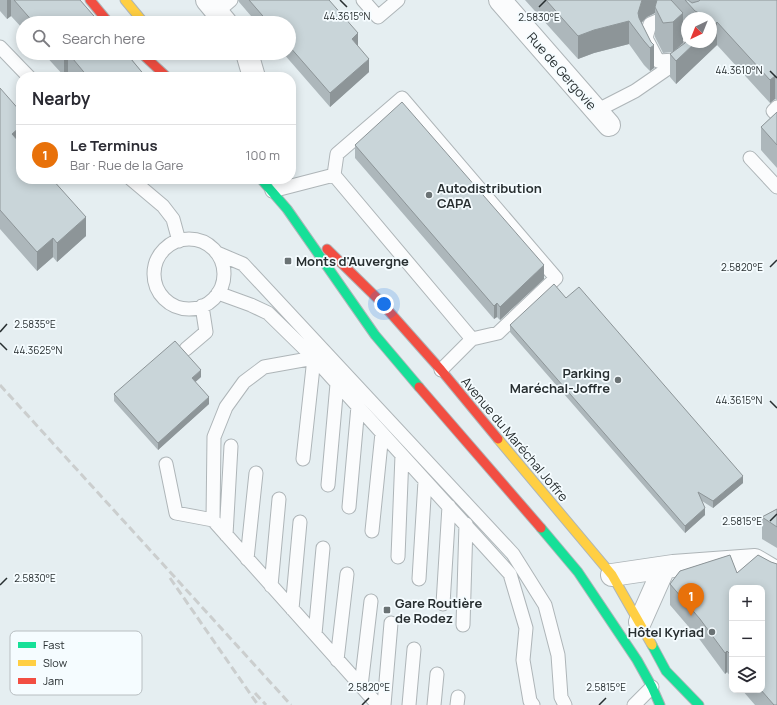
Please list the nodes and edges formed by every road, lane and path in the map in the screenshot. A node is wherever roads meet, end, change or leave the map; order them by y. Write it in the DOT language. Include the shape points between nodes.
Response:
graph roads {
  1 [pos="90,0"];
  2 [pos="125,0"];
  3 [pos="363,0"];
  4 [pos="398,0"];
  5 [pos="500,0"];
  6 [pos="103,16"];
  7 [pos="138,16"];
  8 [pos="681,29"];
  9 [pos="0,47"];
  10 [pos="687,48"];
  11 [pos="689,48"];
  12 [pos="149,60"];
  13 [pos="23,72"];
  14 [pos="162,72"];
  15 [pos="777,107"];
  16 [pos="777,115"];
  17 [pos="602,118"];
  18 [pos="750,158"];
  19 [pos="334,174"];
  20 [pos="137,184"];
  21 [pos="266,184"];
  22 [pos="777,187"];
  23 [pos="272,191"];
  24 [pos="287,209"];
  25 [pos="179,241"];
  26 [pos="217,253"];
  27 [pos="218,293"];
  28 [pos="202,306"];
  29 [pos="472,339"];
  30 [pos="186,349"];
  31 [pos="314,358"];
  32 [pos="441,370"];
  33 [pos="337,384"];
  34 [pos="358,406"];
  35 [pos="382,433"];
  36 [pos="231,446"];
  37 [pos="402,455"];
  38 [pos="303,460"];
  39 [pos="166,464"];
  40 [pos="256,473"];
  41 [pos="426,481"];
  42 [pos="328,486"];
  43 [pos="279,499"];
  44 [pos="449,506"];
  45 [pos="349,507"];
  46 [pos="213,520"];
  47 [pos="300,522"];
  48 [pos="466,524"];
  49 [pos="372,531"];
  50 [pos="226,535"];
  51 [pos="323,548"];
  52 [pos="398,557"];
  53 [pos="248,559"];
  54 [pos="664,568"];
  55 [pos="777,573"];
  56 [pos="346,574"];
  57 [pos="612,575"];
  58 [pos="419,579"];
  59 [pos="271,586"];
  60 [pos="370,601"];
  61 [pos="443,604"];
  62 [pos="292,609"];
  63 [pos="640,622"];
  64 [pos="391,623"];
  65 [pos="463,625"];
  66 [pos="315,634"];
  67 [pos="414,649"];
  68 [pos="337,660"];
  69 [pos="437,674"];
  70 [pos="361,686"];
  71 [pos="652,687"];
  72 [pos="378,705"];
  73 [pos="384,705"];
  74 [pos="409,705"];
  75 [pos="434,705"];
  76 [pos="533,705"];
  77 [pos="565,705"];
  78 [pos="634,705"];
  79 [pos="660,705"];
  80 [pos="699,705"];
  1 -- 6 [label="main road"];
  2 -- 7 [label="main road"];
  3 -- 4 [label="lane" via="378,17"];
  5 -- 17 [label="street, Rue de Gergovie"];
  8 -- 11 [label="lane" via="669,16 650,24 646,38 658,61 676,60"];
  9 -- 13 [label="lane"];
  10 -- 17 [label="lane" via="686,56 634,91"];
  12 -- 14 [label="main road"];
  15 -- 16 [label="lane" via="773,111"];
  18 -- 22 [label="lane"];
  19 -- 23 [label="lane"];
  19 -- 29 [label="lane"];
  19 -- 29 [label="lane" via="337,154 402,98 556,278 498,332"];
  20 -- 25 [label="lane" via="163,206 173,219"];
  21 -- 23 [label="main road, Avenue du Maréchal Joffre"];
  23 -- 24 [label="main road, Avenue du Maréchal Joffre"];
  24 -- 32 [label="main road, Avenue du Maréchal Joffre" via="378,299"];
  24 -- 71 [label="main road, Avenue du Maréchal Joffre" via="375,335 578,572"];
  25 -- 26 [label="lane" via="200,241"];
  25 -- 28 [label="lane" via="162,252 156,262 156,285 161,295 180,308"];
  26 -- 27 [label="lane" via="224,273 223,284"];
  26 -- 77 [label="lane" via="243,264 512,554 545,605 558,655 561,696"];
  27 -- 28 [label="lane"];
  27 -- 31 [label="lane" via="268,313"];
  28 -- 30 [label="lane" via="206,332"];
  29 -- 32 [label="lane"];
  31 -- 33 [label="lane"];
  31 -- 38 [label="lane"];
  31 -- 46 [label="lane" via="264,367 244,382 226,407 214,437"];
  32 -- 57 [label="main road, Avenue du Maréchal Joffre"];
  33 -- 34 [label="lane"];
  33 -- 42 [label="lane"];
  34 -- 35 [label="lane"];
  34 -- 45 [label="lane"];
  35 -- 37 [label="lane"];
  35 -- 49 [label="lane"];
  36 -- 50 [label="lane"];
  37 -- 41 [label="lane"];
  37 -- 52 [label="lane"];
  39 -- 46 [label="lane" via="176,513"];
  40 -- 53 [label="lane"];
  41 -- 44 [label="lane"];
  41 -- 58 [label="lane"];
  43 -- 59 [label="lane"];
  44 -- 48 [label="lane"];
  44 -- 61 [label="lane"];
  46 -- 50 [label="lane"];
  47 -- 62 [label="lane"];
  48 -- 65 [label="lane"];
  48 -- 76 [label="lane" via="510,574 526,628 523,660 530,701"];
  50 -- 53 [label="lane"];
  51 -- 66 [label="lane"];
  53 -- 59 [label="lane"];
  54 -- 55 [label="street" via="755,560"];
  54 -- 57 [label="street"];
  54 -- 63 [label="street"];
  56 -- 68 [label="lane"];
  57 -- 63 [label="main road, Avenue du Maréchal Joffre"];
  59 -- 62 [label="lane"];
  60 -- 70 [label="lane"];
  62 -- 66 [label="lane"];
  63 -- 80 [label="main road, Avenue du Maréchal Joffre" via="666,671"];
  64 -- 73 [label="lane"];
  66 -- 68 [label="lane"];
  67 -- 74 [label="lane"];
  68 -- 70 [label="lane"];
  69 -- 75 [label="lane"];
  70 -- 72 [label="lane"];
  71 -- 78 [label="lane"];
  71 -- 79 [label="main road, Avenue du Maréchal Joffre"];
}
